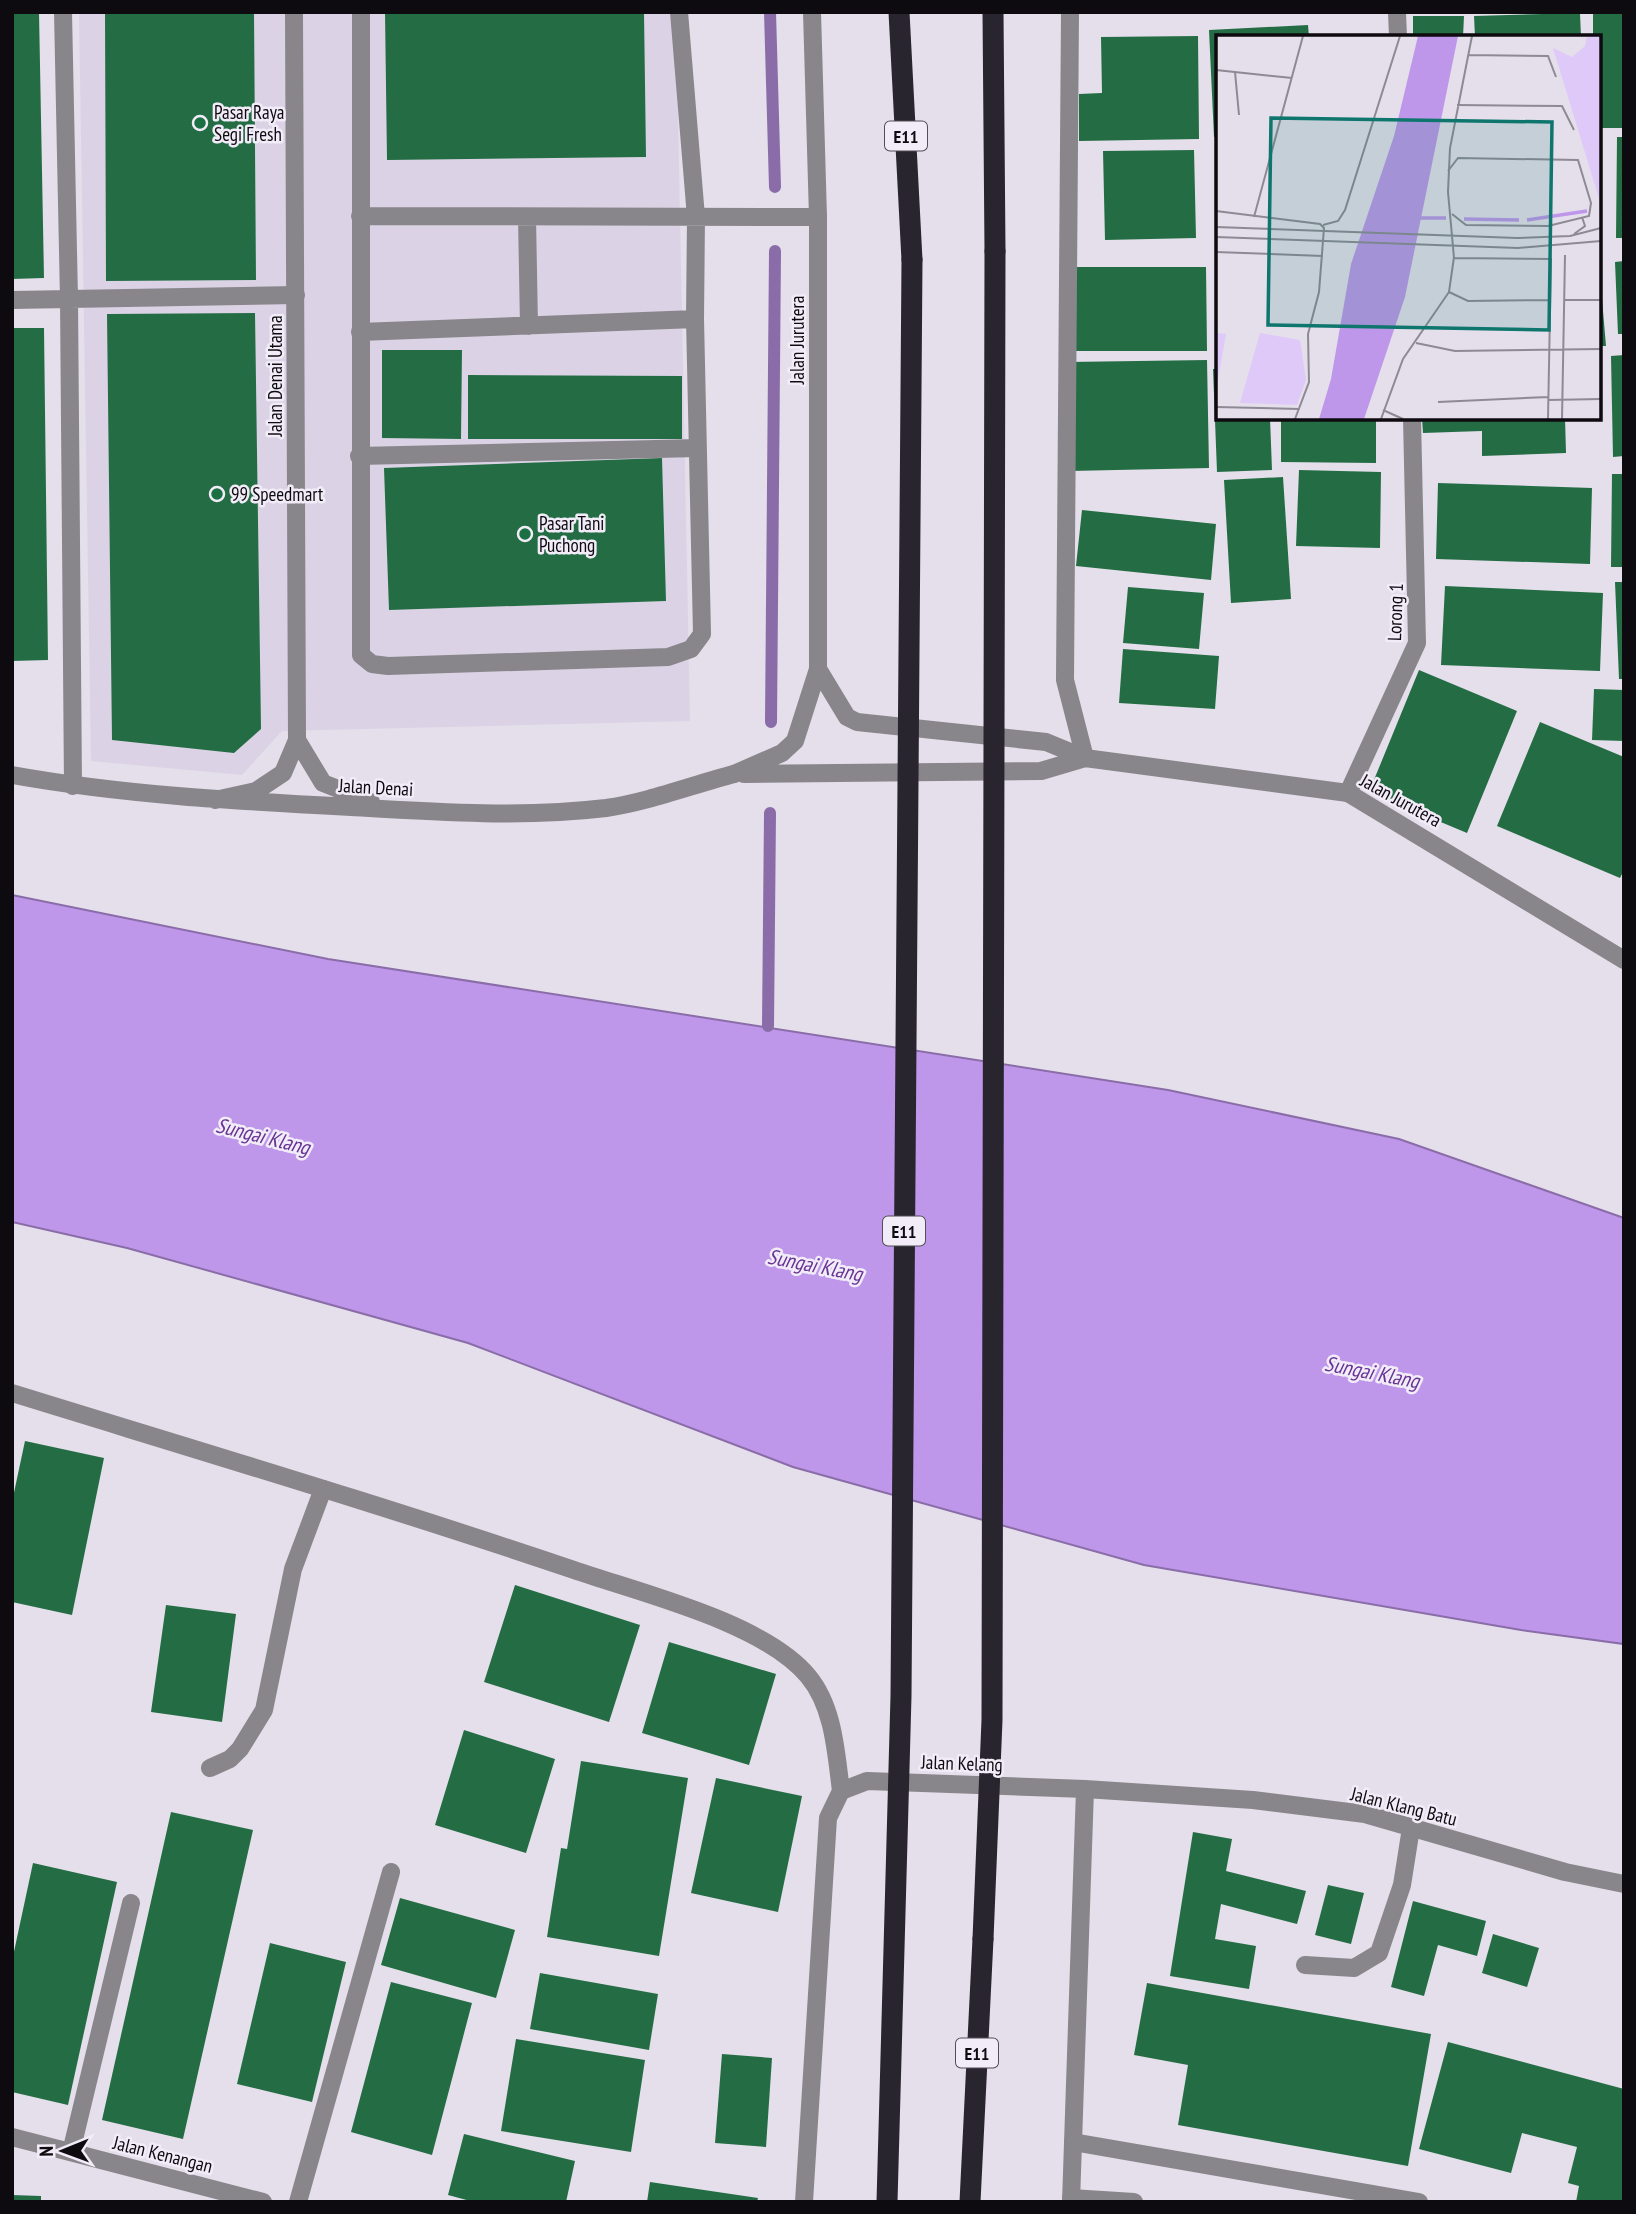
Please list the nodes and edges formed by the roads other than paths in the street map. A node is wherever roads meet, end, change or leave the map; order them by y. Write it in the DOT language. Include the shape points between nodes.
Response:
graph roads {
  1 [pos="63,12"];
  2 [pos="294,12"];
  3 [pos="361,12"];
  4 [pos="679,12"];
  5 [pos="812,12"];
  6 [pos="899,12"];
  7 [pos="993,12"];
  8 [pos="1070,12"];
  9 [pos="1397,12"];
  10 [pos="1398,35"];
  11 [pos="360,216"];
  12 [pos="527,217"];
  13 [pos="696,217"];
  14 [pos="818,217"];
  15 [pos="296,295"];
  16 [pos="69,299"];
  17 [pos="12,300"];
  18 [pos="695,319"];
  19 [pos="528,326"];
  20 [pos="360,332"];
  21 [pos="1412,420"];
  22 [pos="698,448"];
  23 [pos="359,456"];
  24 [pos="818,669"];
  25 [pos="297,740"];
  26 [pos="1085,758"];
  27 [pos="734,774"];
  28 [pos="12,775"];
  29 [pos="73,786"];
  30 [pos="1348,793"];
  31 [pos="215,800"];
  32 [pos="400,811"];
  33 [pos="1624,960"];
  34 [pos="12,1393"];
  35 [pos="323,1489"];
  36 [pos="210,1768"];
  37 [pos="1085,1789"];
  38 [pos="841,1791"];
  39 [pos="1411,1828"];
  40 [pos="391,1872"];
  41 [pos="1624,1884"];
  42 [pos="131,1903"];
  43 [pos="1305,1965"];
  44 [pos="12,2137"];
  45 [pos="1073,2142"];
  46 [pos="71,2152"];
  47 [pos="972,2167"];
  48 [pos="1071,2200"];
  49 [pos="263,2202"];
  50 [pos="298,2202"];
  51 [pos="804,2202"];
  52 [pos="887,2202"];
  53 [pos="970,2202"];
  54 [pos="985,2202"];
  55 [pos="1133,2202"];
  56 [pos="1419,2202"];
  1 -- 16 [label="street"];
  2 -- 15 [label="street, Jalan Denai Utama"];
  3 -- 11 [label="street"];
  4 -- 13 [label="street"];
  5 -- 14 [label="street, Jalan Jurutera"];
  6 -- 52 [label="highway, E11, bridge" via="912,260 901,1696"];
  7 -- 47 [label="highway, E11, bridge" via="992,1720"];
  8 -- 26 [label="street" via="1065,680"];
  9 -- 10 [label="street"];
  11 -- 12 [label="street"];
  11 -- 20 [label="street"];
  12 -- 13 [label="street"];
  12 -- 19 [label="street"];
  13 -- 14 [label="street"];
  13 -- 18 [label="street"];
  14 -- 24 [label="street, Jalan Jurutera"];
  15 -- 16 [label="street"];
  15 -- 25 [label="street, Jalan Denai Utama"];
  16 -- 17 [label="street"];
  16 -- 29 [label="street"];
  18 -- 19 [label="street"];
  18 -- 22 [label="street"];
  19 -- 20 [label="street"];
  20 -- 23 [label="street"];
  21 -- 30 [label="street, Lorong 1" via="1417,643"];
  22 -- 23 [label="street"];
  22 -- 23 [label="street" via="702,634 691,649 668,657 388,666 372,664 361,654"];
  24 -- 26 [label="street, Jalan Jurutera" via="847,717 857,722 1046,742"];
  24 -- 27 [label="street, Jalan Jurutera" via="795,741 782,753"];
  25 -- 31 [label="street, Jalan Denai Utama" via="283,773 256,791"];
  25 -- 32 [label="street" via="323,783"];
  26 -- 27 [label="street, Jalan Jurutera" via="1041,771"];
  26 -- 30 [label="street, Jalan Jurutera"];
  27 -- 32 [label="street, Jalan Denai" via="608,807"];
  28 -- 29 [label="street, Jalan Denai"];
  29 -- 31 [label="street, Jalan Denai"];
  30 -- 33 [label="street, Jalan Jurutera"];
  31 -- 32 [label="street, Jalan Denai"];
  34 -- 35 [label="street"];
  35 -- 36 [label="street" via="293,1569 264,1710 235,1754"];
  35 -- 38 [label="street" via="719,1619 782,1653 809,1676 831,1719"];
  37 -- 38 [label="street, Jalan Kelang" via="867,1781"];
  37 -- 39 [label="street, Jalan Klang Batu" via="1253,1800 1365,1814"];
  37 -- 45 [label="street"];
  38 -- 51 [label="street" via="828,1818"];
  39 -- 41 [label="street, Jalan Klang Batu"];
  39 -- 43 [label="street" via="1402,1885 1379,1953 1354,1968"];
  40 -- 50 [label="street"];
  42 -- 46 [label="street"];
  44 -- 46 [label="street, Jalan Kenangan"];
  45 -- 48 [label="street"];
  45 -- 56 [label="street"];
  46 -- 49 [label="street, Jalan Kenangan"];
  47 -- 53 [label="highway, E11"];
  47 -- 54 [label="highway"];
  48 -- 55 [label="street"];
}
